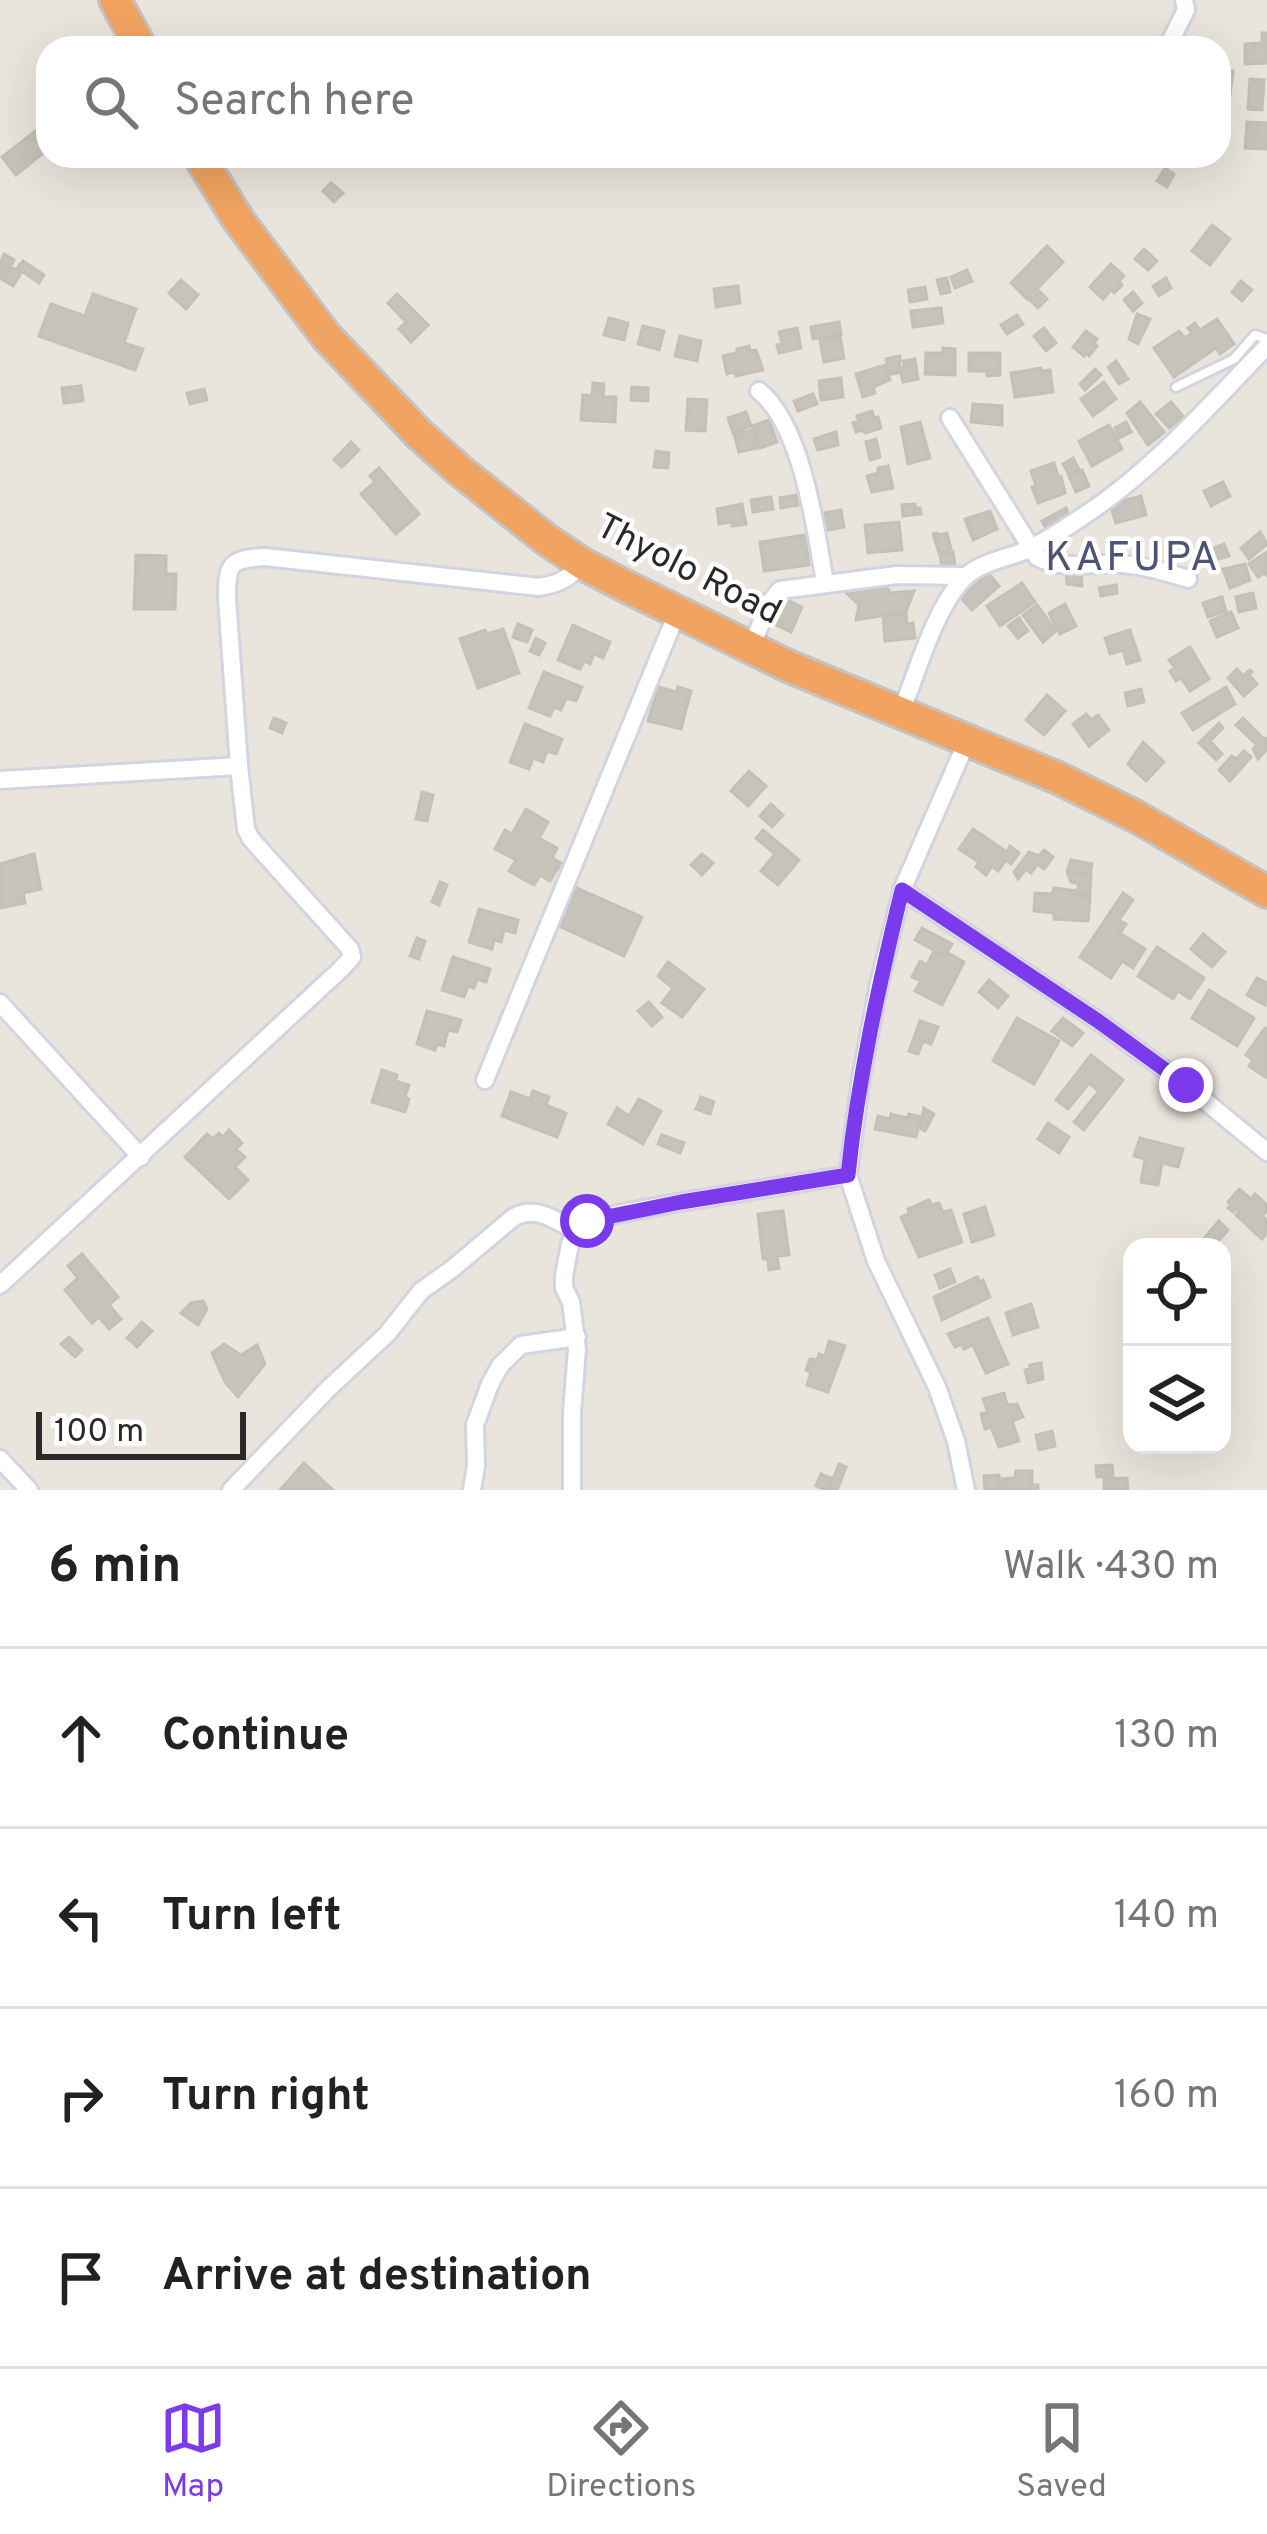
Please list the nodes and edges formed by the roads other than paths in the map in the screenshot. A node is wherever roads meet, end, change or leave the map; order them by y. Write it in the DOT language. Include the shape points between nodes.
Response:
graph roads {
  1 [pos="115,0"];
  2 [pos="1184,0"];
  3 [pos="134,36"];
  4 [pos="1173,36"];
  5 [pos="206,168"];
  6 [pos="1267,343"];
  7 [pos="1176,387"];
  8 [pos="760,391"];
  9 [pos="950,418"];
  10 [pos="1030,549"];
  11 [pos="583,564"];
  12 [pos="966,576"];
  13 [pos="1188,579"];
  14 [pos="825,583"];
  15 [pos="676,613"];
  16 [pos="751,648"];
  17 [pos="901,712"];
  18 [pos="968,741"];
  19 [pos="239,766"];
  20 [pos="0,780"];
  21 [pos="902,890"];
  22 [pos="1267,892"];
  23 [pos="0,1004"];
  24 [pos="484,1080"];
  25 [pos="1267,1153"];
  26 [pos="141,1157"];
  27 [pos="848,1175"];
  28 [pos="575,1232"];
  29 [pos="0,1286"];
  30 [pos="577,1337"];
  31 [pos="0,1459"];
  32 [pos="29,1490"];
  33 [pos="231,1490"];
  34 [pos="472,1490"];
  35 [pos="572,1490"];
  36 [pos="965,1490"];
  1 -- 3 [label="highway"];
  2 -- 4 [label="street"];
  5 -- 11 [label="highway, Thyolo Road" via="326,336 419,434"];
  6 -- 7 [label="lane" via="1255,335 1234,359"];
  6 -- 10 [label="street" via="1158,456"];
  8 -- 14 [label="street" via="779,412 805,482"];
  9 -- 10 [label="street"];
  10 -- 12 [label="street"];
  10 -- 13 [label="street" via="1051,563 1150,567"];
  11 -- 15 [label="highway, Thyolo Road"];
  11 -- 19 [label="street" via="539,587 265,557 232,563 227,598"];
  12 -- 14 [label="street"];
  12 -- 17 [label="street"];
  14 -- 16 [label="street" via="774,595"];
  15 -- 16 [label="highway, Thyolo Road"];
  15 -- 24 [label="street"];
  16 -- 17 [label="highway, Thyolo Road"];
  17 -- 18 [label="highway, Thyolo Road"];
  18 -- 21 [label="street"];
  18 -- 22 [label="highway, Thyolo Road" via="1135,816"];
  19 -- 20 [label="street"];
  19 -- 26 [label="street" via="251,839 352,957"];
  21 -- 25 [label="street" via="1098,1021"];
  21 -- 27 [label="street"];
  23 -- 26 [label="street"];
  26 -- 29 [label="street"];
  27 -- 28 [label="street" via="596,1218"];
  27 -- 36 [label="street" via="876,1262 937,1387"];
  28 -- 30 [label="street" via="564,1276"];
  28 -- 33 [label="street" via="546,1215 514,1216 421,1292"];
  30 -- 34 [label="street" via="521,1345 500,1366 475,1425"];
  30 -- 35 [label="street"];
  31 -- 32 [label="street"];
}
